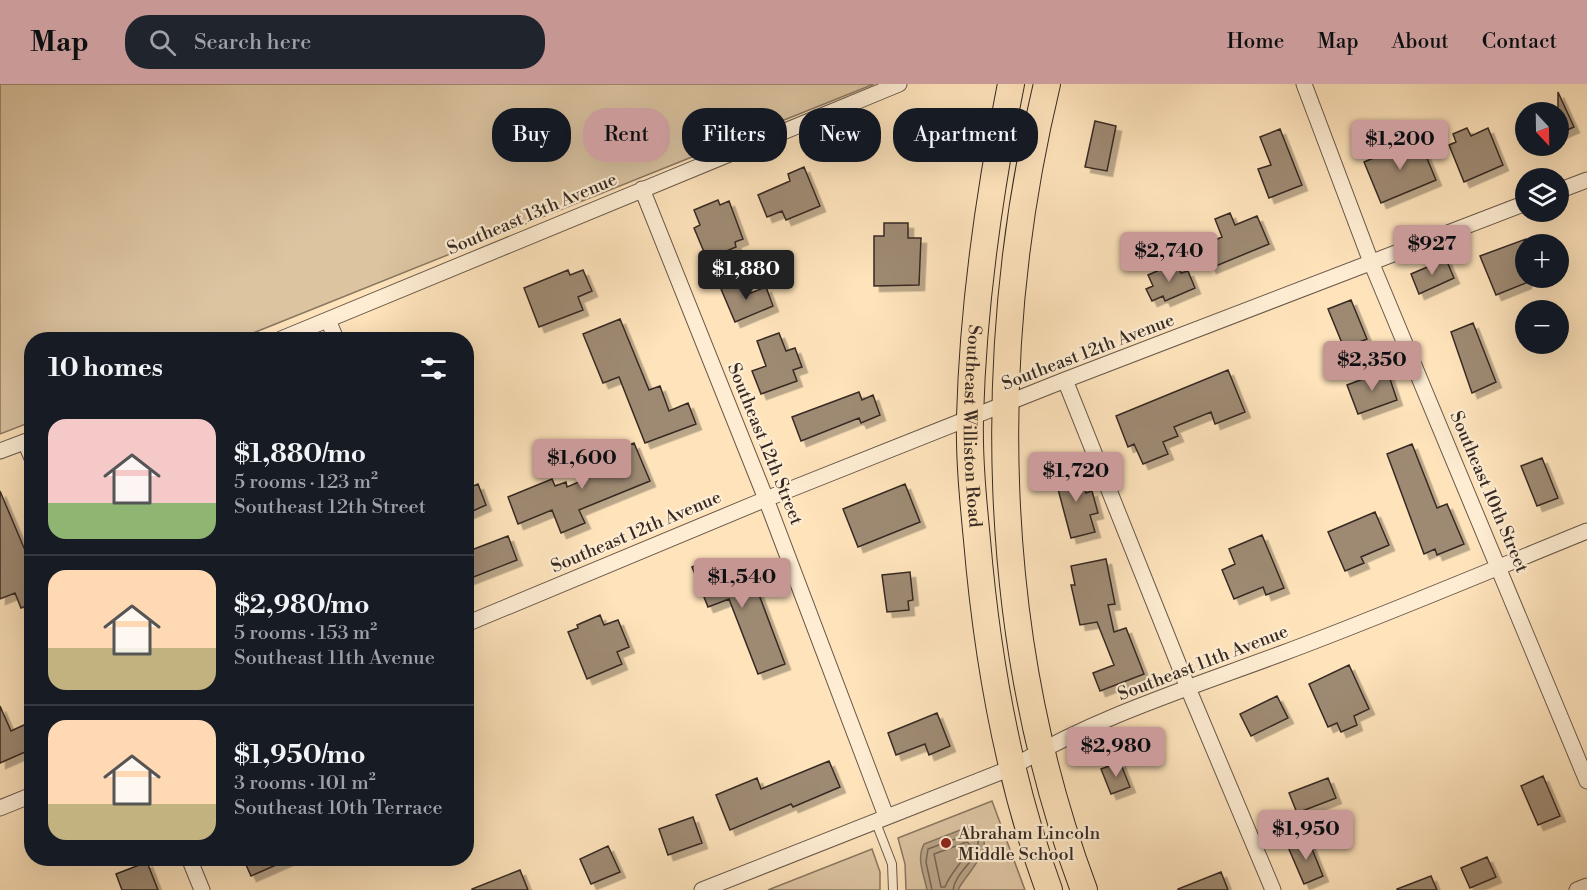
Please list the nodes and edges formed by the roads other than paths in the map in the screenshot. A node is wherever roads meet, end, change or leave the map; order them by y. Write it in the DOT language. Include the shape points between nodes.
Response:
graph roads {
  1 [pos="898,84"];
  2 [pos="1011,84"];
  3 [pos="1047,84"];
  4 [pos="1304,84"];
  5 [pos="1587,180"];
  6 [pos="1569,187"];
  7 [pos="642,189"];
  8 [pos="1515,207"];
  9 [pos="1371,262"];
  10 [pos="328,320"];
  11 [pos="298,332"];
  12 [pos="333,332"];
  13 [pos="1065,380"];
  14 [pos="1004,405"];
  15 [pos="970,419"];
  16 [pos="24,442"];
  17 [pos="0,451"];
  18 [pos="766,499"];
  19 [pos="1587,531"];
  20 [pos="1500,567"];
  21 [pos="474,621"];
  22 [pos="1188,688"];
  23 [pos="1043,749"];
  24 [pos="1011,768"];
  25 [pos="1587,781"];
  26 [pos="24,798"];
  27 [pos="0,808"];
  28 [pos="880,818"];
  29 [pos="192,866"];
  30 [pos="721,886"];
  31 [pos="1587,886"];
  32 [pos="202,890"];
  33 [pos="702,890"];
  34 [pos="894,890"];
  35 [pos="1049,890"];
  36 [pos="1084,890"];
  37 [pos="1273,890"];
  38 [pos="1577,890"];
  1 -- 7 [label="street, Southeast 13th Avenue"];
  2 -- 15 [label="highway, Southeast Williston Road" via="990,196 978,296"];
  3 -- 14 [label="highway, Southeast Williston Road" via="1017,249"];
  4 -- 9 [label="street, Southeast 10th Street"];
  5 -- 6 [label="street"];
  7 -- 10 [label="street, Southeast 13th Avenue"];
  7 -- 18 [label="street, Southeast 12th Street"];
  8 -- 9 [label="street, Southeast 12th Avenue"];
  9 -- 13 [label="street, Southeast 12th Avenue"];
  9 -- 20 [label="street, Southeast 10th Street"];
  10 -- 11 [label="street, Southeast 13th Avenue"];
  10 -- 12 [label="street"];
  13 -- 14 [label="street, Southeast 12th Avenue"];
  13 -- 22 [label="street"];
  14 -- 15 [label="street, Southeast 12th Avenue"];
  14 -- 23 [label="highway, Southeast Williston Road" via="1014,581 1025,664"];
  15 -- 18 [label="street, Southeast 12th Avenue"];
  15 -- 24 [label="highway, Southeast Williston Road" via="981,590"];
  16 -- 17 [label="street"];
  18 -- 21 [label="street, Southeast 12th Avenue"];
  18 -- 28 [label="street, Southeast 12th Street"];
  19 -- 20 [label="street, Southeast 11th Avenue"];
  20 -- 22 [label="street, Southeast 11th Avenue"];
  20 -- 25 [label="street, Southeast 10th Street"];
  22 -- 23 [label="street, Southeast 11th Avenue"];
  22 -- 37 [label="street"];
  23 -- 24 [label="street, Southeast 11th Avenue"];
  23 -- 36 [label="highway, Southeast Williston Road"];
  24 -- 28 [label="street, Southeast 11th Avenue"];
  24 -- 35 [label="highway, Southeast Williston Road"];
  26 -- 27 [label="street"];
  28 -- 30 [label="street, Southeast 11th Avenue"];
  28 -- 34 [label="lane"];
  29 -- 32 [label="street"];
  30 -- 33 [label="street, Southeast 11th Avenue"];
  31 -- 38 [label="street"];
}
